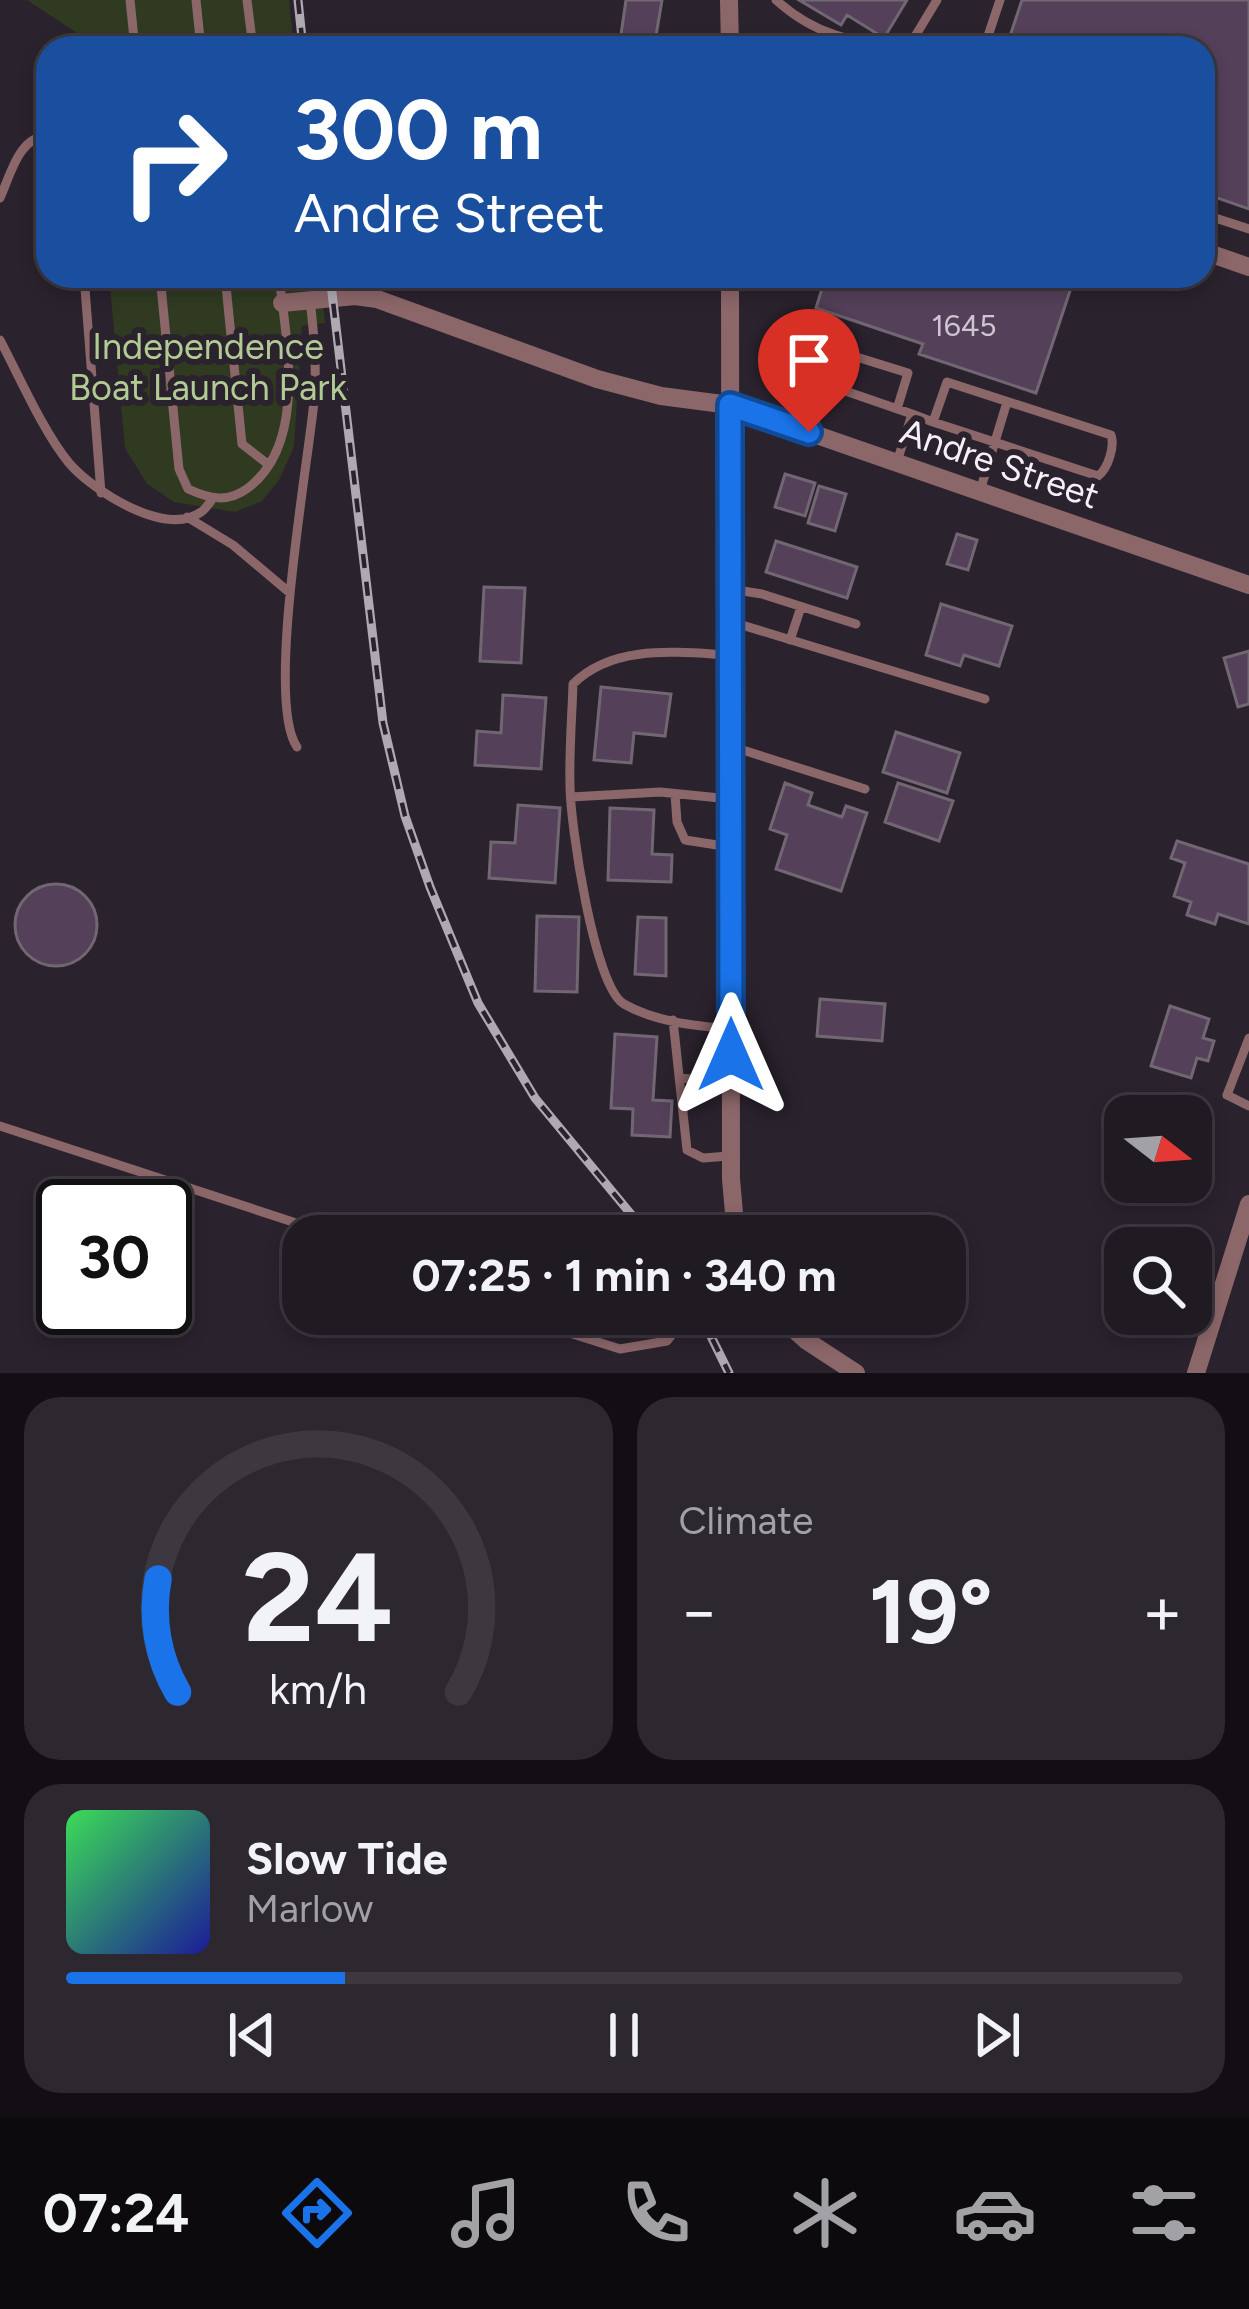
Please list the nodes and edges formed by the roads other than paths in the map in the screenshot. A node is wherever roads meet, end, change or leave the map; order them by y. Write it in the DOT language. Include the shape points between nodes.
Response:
graph roads {
  1 [pos="130,0"];
  2 [pos="196,0"];
  3 [pos="247,0"];
  4 [pos="729,0"];
  5 [pos="776,0"];
  6 [pos="937,0"];
  7 [pos="1000,0"];
  8 [pos="134,36"];
  9 [pos="200,36"];
  10 [pos="252,36"];
  11 [pos="730,36"];
  12 [pos="831,36"];
  13 [pos="914,36"];
  14 [pos="988,36"];
  15 [pos="36,137"];
  16 [pos="0,198"];
  17 [pos="1215,218"];
  18 [pos="1249,229"];
  19 [pos="1215,255"];
  20 [pos="1249,267"];
  21 [pos="85,288"];
  22 [pos="161,288"];
  23 [pos="226,288"];
  24 [pos="280,288"];
  25 [pos="730,288"];
  26 [pos="310,300"];
  27 [pos="282,303"];
  28 [pos="0,340"];
  29 [pos="825,385"];
  30 [pos="1007,402"];
  31 [pos="730,405"];
  32 [pos="897,409"];
  33 [pos="913,414"];
  34 [pos="933,422"];
  35 [pos="809,432"];
  36 [pos="995,442"];
  37 [pos="897,462"];
  38 [pos="269,465"];
  39 [pos="980,491"];
  40 [pos="101,493"];
  41 [pos="213,498"];
  42 [pos="187,517"];
  43 [pos="1249,585"];
  44 [pos="730,589"];
  45 [pos="290,592"];
  46 [pos="801,607"];
  47 [pos="730,622"];
  48 [pos="856,624"];
  49 [pos="790,640"];
  50 [pos="730,655"];
  51 [pos="985,699"];
  52 [pos="730,746"];
  53 [pos="297,747"];
  54 [pos="865,789"];
  55 [pos="675,794"];
  56 [pos="571,796"];
  57 [pos="730,800"];
  58 [pos="730,847"];
  59 [pos="673,1020"];
  60 [pos="731,1029"];
  61 [pos="1249,1038"];
  62 [pos="679,1078"];
  63 [pos="731,1082"];
  64 [pos="1249,1106"];
  65 [pos="0,1126"];
  66 [pos="731,1156"];
  67 [pos="1249,1204"];
  68 [pos="735,1215"];
  69 [pos="282,1218"];
  70 [pos="576,1335"];
  71 [pos="672,1335"];
  72 [pos="800,1335"];
  73 [pos="856,1373"];
  74 [pos="1196,1373"];
  1 -- 8 [label="lane"];
  2 -- 9 [label="lane"];
  3 -- 10 [label="lane"];
  4 -- 11 [label="street"];
  5 -- 12 [label="lane"];
  6 -- 13 [label="lane"];
  7 -- 14 [label="lane"];
  15 -- 16 [label="lane" via="23,146"];
  17 -- 18 [label="lane"];
  19 -- 20 [label="street"];
  21 -- 40 [label="lane"];
  22 -- 41 [label="lane" via="179,469 188,490"];
  23 -- 38 [label="lane" via="242,444"];
  24 -- 27 [label="lane"];
  25 -- 31 [label="street"];
  26 -- 27 [label="street, Andre Street"];
  26 -- 31 [label="street, Andre Street" via="377,299 616,385"];
  26 -- 45 [label="lane" via="314,400"];
  27 -- 38 [label="lane" via="287,395"];
  28 -- 40 [label="lane" via="68,461"];
  29 -- 32 [label="lane"];
  29 -- 32 [label="lane" via="796,374 805,341 908,373"];
  29 -- 35 [label="lane"];
  30 -- 34 [label="lane" via="947,382"];
  30 -- 36 [label="lane"];
  30 -- 36 [label="lane" via="1111,435 1113,443 1098,476"];
  31 -- 35 [label="street, Andre Street"];
  31 -- 44 [label="street"];
  32 -- 33 [label="lane"];
  33 -- 34 [label="lane"];
  33 -- 37 [label="lane"];
  34 -- 36 [label="lane"];
  35 -- 37 [label="street, Andre Street"];
  36 -- 39 [label="lane"];
  37 -- 39 [label="street, Andre Street"];
  38 -- 41 [label="lane" via="242,492"];
  39 -- 43 [label="street, Andre Street"];
  40 -- 42 [label="lane" via="149,515"];
  41 -- 42 [label="lane"];
  42 -- 45 [label="lane"];
  44 -- 46 [label="lane"];
  44 -- 47 [label="street"];
  45 -- 53 [label="lane" via="287,717"];
  46 -- 48 [label="lane"];
  46 -- 49 [label="lane"];
  47 -- 49 [label="lane"];
  47 -- 50 [label="street"];
  49 -- 51 [label="lane"];
  50 -- 52 [label="street"];
  50 -- 56 [label="lane" via="660,651 592,665 573,684"];
  52 -- 54 [label="lane"];
  52 -- 57 [label="street"];
  55 -- 56 [label="lane"];
  55 -- 57 [label="lane"];
  55 -- 58 [label="lane" via="685,840"];
  56 -- 59 [label="lane" via="587,913 608,987 622,1004"];
  57 -- 58 [label="street"];
  58 -- 60 [label="street"];
  59 -- 60 [label="lane"];
  59 -- 62 [label="lane"];
  60 -- 63 [label="street"];
  61 -- 64 [label="lane" via="1228,1095"];
  62 -- 63 [label="lane"];
  62 -- 66 [label="lane" via="687,1150"];
  63 -- 66 [label="street"];
  65 -- 69 [label="lane"];
  66 -- 68 [label="street"];
  67 -- 74 [label="street"];
  70 -- 71 [label="lane" via="620,1349"];
  72 -- 73 [label="street"];
}
